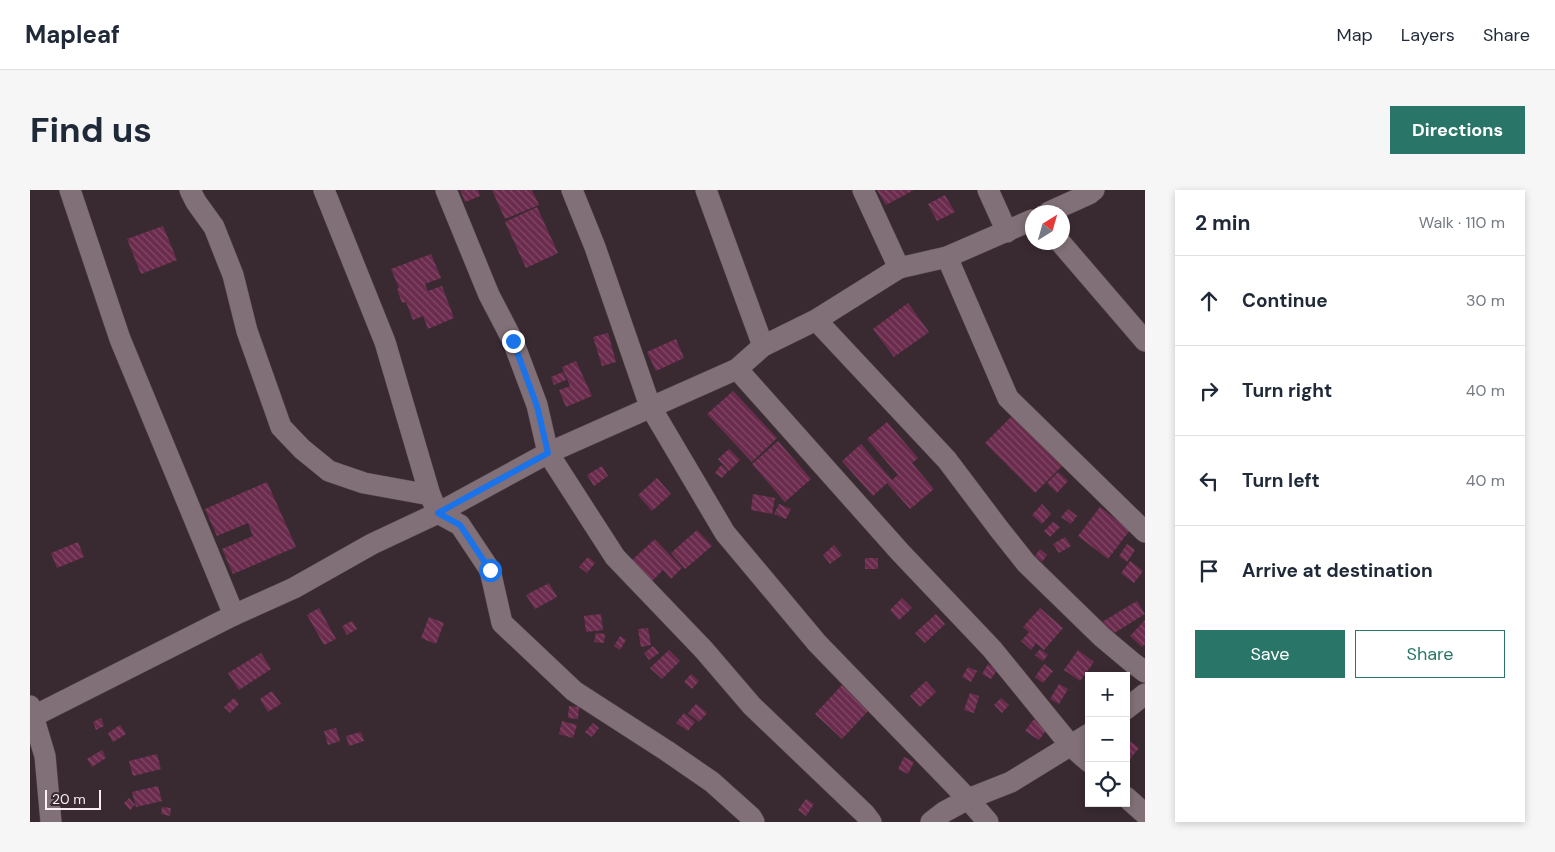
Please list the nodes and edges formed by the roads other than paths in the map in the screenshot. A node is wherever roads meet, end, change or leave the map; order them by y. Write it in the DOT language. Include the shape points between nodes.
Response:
graph roads {
  1 [pos="70,190"];
  2 [pos="190,190"];
  3 [pos="324,190"];
  4 [pos="446,190"];
  5 [pos="572,190"];
  6 [pos="706,190"];
  7 [pos="863,190"];
  8 [pos="988,190"];
  9 [pos="1094,190"];
  10 [pos="1065,205"];
  11 [pos="1025,223"];
  12 [pos="1007,232"];
  13 [pos="1067,250"];
  14 [pos="947,257"];
  15 [pos="899,268"];
  16 [pos="816,320"];
  17 [pos="1145,341"];
  18 [pos="763,346"];
  19 [pos="737,368"];
  20 [pos="650,406"];
  21 [pos="548,453"];
  22 [pos="434,504"];
  23 [pos="1145,532"];
  24 [pos="234,615"];
  25 [pos="1145,672"];
  26 [pos="1145,694"];
  27 [pos="1130,706"];
  28 [pos="31,713"];
  29 [pos="1080,740"];
  30 [pos="1085,752"];
  31 [pos="968,799"];
  32 [pos="1130,800"];
  33 [pos="1145,814"];
  34 [pos="51,822"];
  35 [pos="754,822"];
  36 [pos="871,822"];
  37 [pos="930,822"];
  38 [pos="988,822"];
  1 -- 24 [label="street" via="120,339"];
  2 -- 22 [label="street" via="218,235 281,427 329,471"];
  3 -- 22 [label="street" via="384,342"];
  4 -- 21 [label="street" via="489,295 513,341 537,406"];
  5 -- 20 [label="street" via="595,246"];
  6 -- 18 [label="street"];
  7 -- 15 [label="street"];
  8 -- 12 [label="street"];
  9 -- 10 [label="street"];
  11 -- 12 [label="street"];
  12 -- 14 [label="street"];
  13 -- 17 [label="street"];
  14 -- 15 [label="street"];
  14 -- 23 [label="street" via="1008,398"];
  15 -- 16 [label="street"];
  16 -- 18 [label="street"];
  16 -- 25 [label="street" via="947,460 1026,563 1102,637"];
  18 -- 19 [label="street"];
  19 -- 20 [label="street"];
  19 -- 29 [label="street" via="900,552"];
  20 -- 21 [label="street"];
  20 -- 31 [label="street" via="725,533 816,644"];
  21 -- 22 [label="street"];
  21 -- 36 [label="street" via="615,557 704,650 752,706"];
  22 -- 24 [label="street" via="294,588"];
  22 -- 35 [label="street" via="460,525 490,570 502,623 574,691 712,782"];
  24 -- 28 [label="street"];
  26 -- 27 [label="street"];
  28 -- 34 [label="street" via="45,756"];
  29 -- 30 [label="street"];
  29 -- 31 [label="street" via="1011,782"];
  31 -- 37 [label="street"];
  31 -- 38 [label="street"];
  32 -- 33 [label="street"];
}
